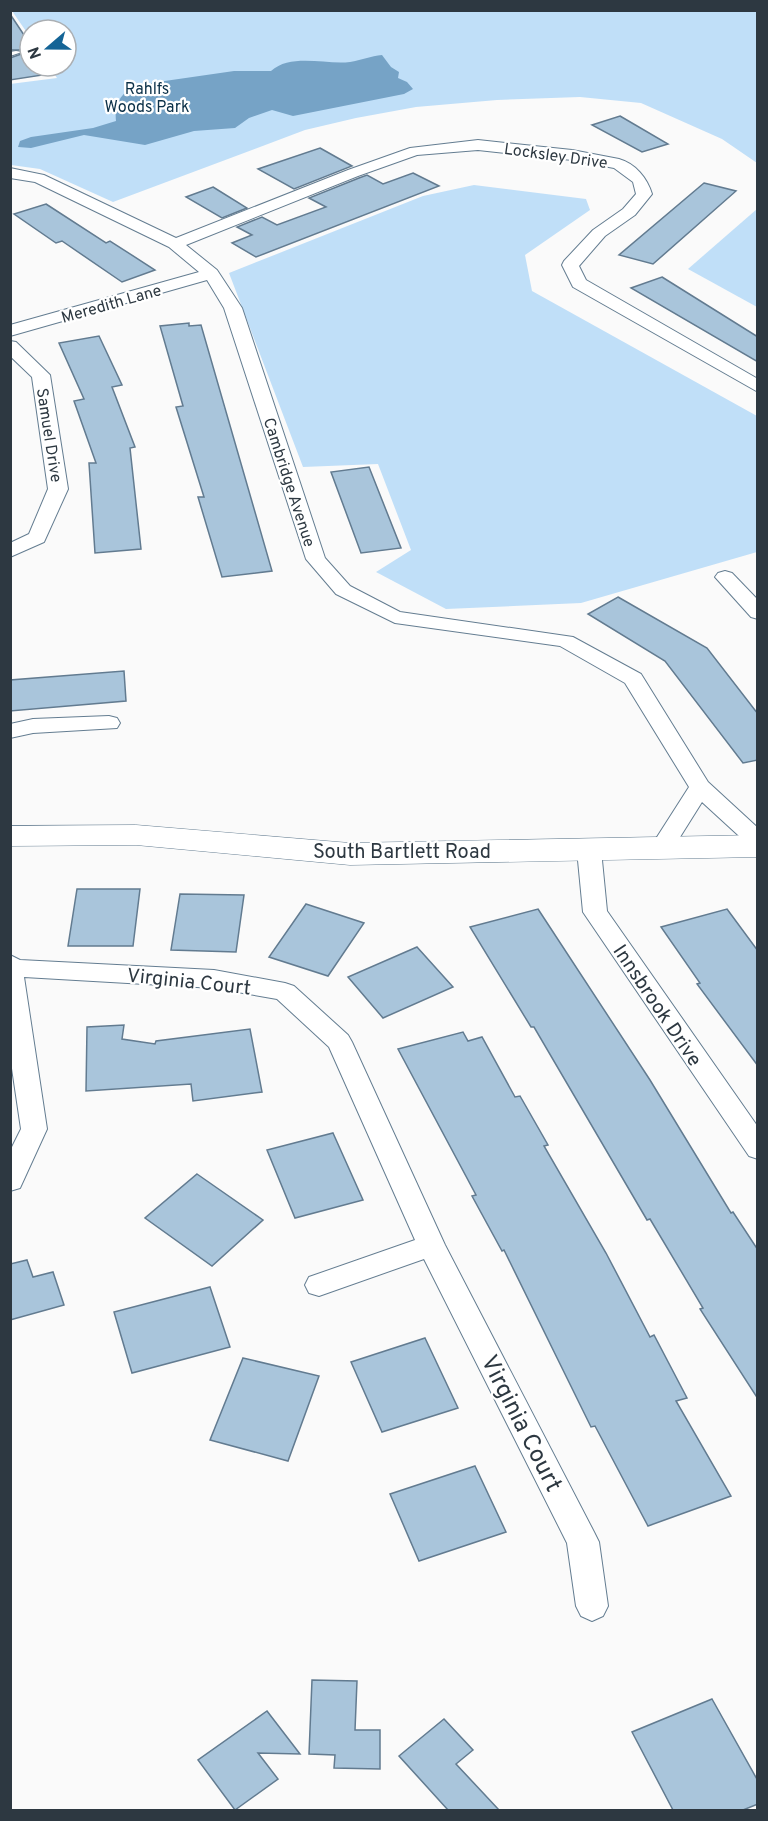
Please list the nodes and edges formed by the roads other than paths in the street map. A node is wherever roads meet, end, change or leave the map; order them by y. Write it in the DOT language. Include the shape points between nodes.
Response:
graph roads {
  1 [pos="10,172"];
  2 [pos="175,244"];
  3 [pos="211,274"];
  4 [pos="10,331"];
  5 [pos="10,346"];
  6 [pos="758,387"];
  7 [pos="10,551"];
  8 [pos="725,577"];
  9 [pos="758,613"];
  10 [pos="109,723"];
  11 [pos="17,724"];
  12 [pos="700,787"];
  13 [pos="10,836"];
  14 [pos="758,841"];
  15 [pos="758,846"];
  16 [pos="662,848"];
  17 [pos="589,850"];
  18 [pos="11,966"];
  19 [pos="758,1149"];
  20 [pos="10,1181"];
  21 [pos="431,1245"];
  22 [pos="319,1285"];
  23 [pos="592,1606"];
  1 -- 2 [label="street, Cambridge Avenue" via="39,178"];
  2 -- 3 [label="street, Cambridge Avenue"];
  2 -- 6 [label="street, Locksley Drive" via="415,151 478,145 619,164 640,180 644,194 629,212 599,233 570,265 579,284"];
  3 -- 4 [label="street, Meredith Lane"];
  3 -- 12 [label="street, Cambridge Avenue" via="232,308 316,560 343,590 395,617 566,641 633,679"];
  5 -- 7 [label="street, Samuel Drive" via="41,375 58,489 36,538"];
  8 -- 9 [label="street"];
  10 -- 11 [label="street" via="86,716 33,726"];
  12 -- 14 [label="street, Cambridge Avenue"];
  12 -- 16 [label="street"];
  13 -- 17 [label="main road, South Bartlett Road" via="136,835 350,855"];
  15 -- 16 [label="main road, South Bartlett Road"];
  16 -- 17 [label="main road, South Bartlett Road"];
  17 -- 19 [label="street, Innsbrook Drive" via="595,912"];
  18 -- 20 [label="street" via="34,1129"];
  18 -- 21 [label="street, Virginia Court" via="214,979 285,992 339,1042"];
  21 -- 22 [label="street"];
  21 -- 23 [label="street, Virginia Court" via="583,1542"];
}
